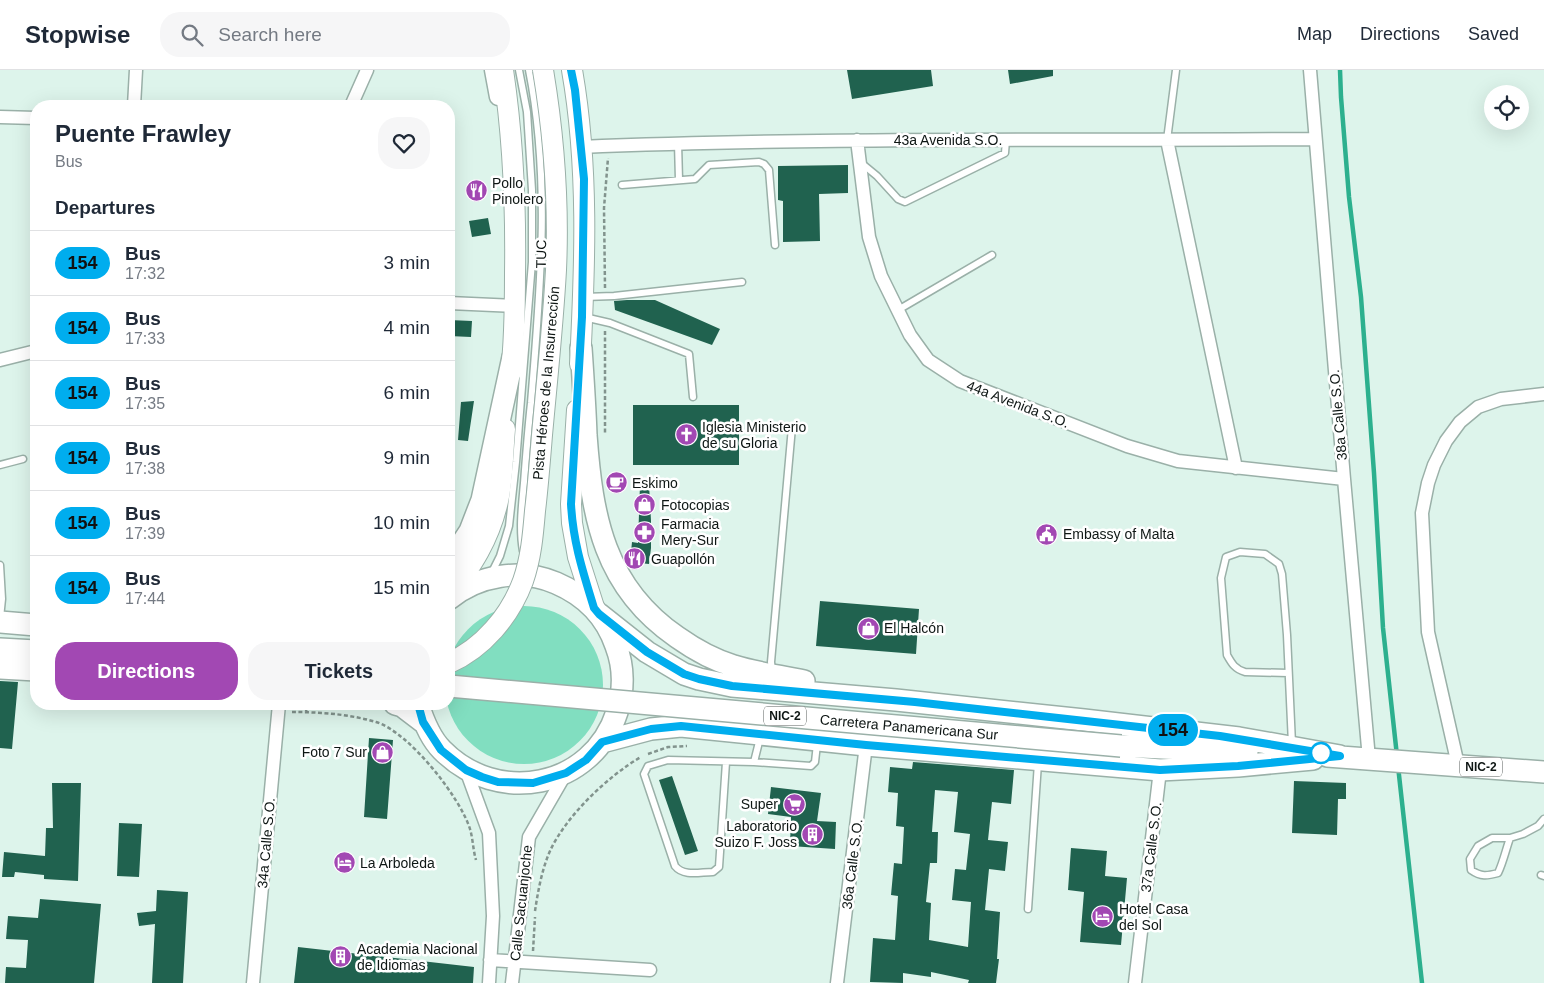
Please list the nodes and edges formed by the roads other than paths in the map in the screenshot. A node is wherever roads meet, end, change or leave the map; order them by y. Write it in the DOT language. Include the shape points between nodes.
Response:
graph roads {
  1 [pos="136,70"];
  2 [pos="367,70"];
  3 [pos="492,70"];
  4 [pos="503,70"];
  5 [pos="519,70"];
  6 [pos="529,70"];
  7 [pos="543,70"];
  8 [pos="572,70"];
  9 [pos="1176,70"];
  10 [pos="1310,70"];
  11 [pos="134,100"];
  12 [pos="354,100"];
  13 [pos="0,116"];
  14 [pos="30,118"];
  15 [pos="1315,139"];
  16 [pos="857,140"];
  17 [pos="1006,140"];
  18 [pos="1166,140"];
  19 [pos="678,142"];
  20 [pos="581,147"];
  21 [pos="859,161"];
  22 [pos="679,180"];
  23 [pos="514,185"];
  24 [pos="622,185"];
  25 [pos="775,245"];
  26 [pos="992,255"];
  27 [pos="742,282"];
  28 [pos="455,302"];
  29 [pos="515,306"];
  30 [pos="583,307"];
  31 [pos="898,310"];
  32 [pos="581,348"];
  33 [pos="30,352"];
  34 [pos="513,357"];
  35 [pos="0,360"];
  36 [pos="1544,394"];
  37 [pos="692,397"];
  38 [pos="792,427"];
  39 [pos="23,459"];
  40 [pos="0,465"];
  41 [pos="1236,468"];
  42 [pos="1344,480"];
  43 [pos="455,554"];
  44 [pos="0,565"];
  45 [pos="544,578"];
  46 [pos="485,580"];
  47 [pos="455,589"];
  48 [pos="455,594"];
  49 [pos="597,611"];
  50 [pos="0,621"];
  51 [pos="30,624"];
  52 [pos="0,649"];
  53 [pos="30,652"];
  54 [pos="455,659"];
  55 [pos="0,668"];
  56 [pos="30,670"];
  57 [pos="1288,673"];
  58 [pos="772,682"];
  59 [pos="455,687"];
  60 [pos="278,710"];
  61 [pos="421,713"];
  62 [pos="760,735"];
  63 [pos="818,741"];
  64 [pos="602,742"];
  65 [pos="866,745"];
  66 [pos="1292,748"];
  67 [pos="1340,756"];
  68 [pos="1038,759"];
  69 [pos="1375,759"];
  70 [pos="726,762"];
  71 [pos="754,762"];
  72 [pos="1458,765"];
  73 [pos="466,770"];
  74 [pos="1160,770"];
  75 [pos="1544,772"];
  76 [pos="566,773"];
  77 [pos="1544,819"];
  78 [pos="1510,838"];
  79 [pos="1028,909"];
  80 [pos="490,960"];
  81 [pos="515,962"];
  82 [pos="650,970"];
  83 [pos="253,983"];
  84 [pos="489,983"];
  85 [pos="512,983"];
  86 [pos="837,983"];
  87 [pos="1135,983"];
  1 -- 11 [label="street"];
  2 -- 12 [label="street"];
  3 -- 23 [label="street"];
  4 -- 23 [label="main road"];
  5 -- 46 [label="lane, TUC" via="527,112 532,180 532,262 509,526 500,556"];
  6 -- 45 [label="lane, TUC" via="540,158 541,247 521,541 524,559"];
  7 -- 54 [label="main road, Pista Héroes de la Insurrección, bridge" via="554,167 556,270 530,555 518,592 500,622 484,639"];
  8 -- 20 [label="main road, Pista Héroes de la Insurrección"];
  9 -- 18 [label="lane"];
  10 -- 15 [label="street, 38a Calle S.O."];
  13 -- 14 [label="street"];
  15 -- 18 [label="street, 43a Avenida S.O."];
  15 -- 42 [label="street, 38a Calle S.O."];
  16 -- 17 [label="street, 43a Avenida S.O."];
  16 -- 19 [label="street, 43a Avenida S.O."];
  16 -- 21 [label="street, 44a Avenida S.O."];
  17 -- 18 [label="street, 43a Avenida S.O."];
  17 -- 21 [label="lane" via="1005,153 905,202"];
  18 -- 41 [label="street"];
  19 -- 20 [label="street, 43a Avenida S.O."];
  19 -- 22 [label="lane"];
  20 -- 30 [label="main road, Pista Héroes de la Insurrección" via="584,179"];
  21 -- 31 [label="street, 44a Avenida S.O." via="869,237 881,276"];
  22 -- 24 [label="lane"];
  22 -- 25 [label="lane" via="696,179 709,165 764,164 769,170"];
  23 -- 29 [label="main road"];
  26 -- 31 [label="lane"];
  27 -- 30 [label="lane" via="605,296"];
  28 -- 29 [label="street"];
  29 -- 34 [label="main road"];
  30 -- 32 [label="main road, Pista Héroes de la Insurrección"];
  30 -- 37 [label="lane" via="605,322 689,354"];
  31 -- 41 [label="street, 44a Avenida S.O." via="928,360 960,382 1127,446 1178,461"];
  32 -- 49 [label="main road, Pista Héroes de la Insurrección" via="572,522 578,557"];
  32 -- 58 [label="highway" via="591,488 601,535 625,586 663,628 695,650"];
  33 -- 35 [label="street"];
  34 -- 43 [label="highway" via="482,500 470,531"];
  34 -- 47 [label="main road" via="498,500 476,558"];
  36 -- 72 [label="street" via="1501,399 1478,407 1460,422 1446,442 1428,483 1422,513 1428,632"];
  38 -- 58 [label="lane" via="771,662"];
  39 -- 40 [label="lane"];
  41 -- 42 [label="street, 44a Avenida S.O."];
  42 -- 69 [label="street, 38a Calle S.O."];
  44 -- 50 [label="lane"];
  45 -- 46 [label="highway, NIC-2" via="516,575"];
  45 -- 49 [label="highway, NIC-2" via="571,589"];
  46 -- 48 [label="highway, NIC-2"];
  49 -- 58 [label="highway, Carretera Panamericana Sur / NIC-2" via="647,652 684,674 732,686"];
  49 -- 64 [label="highway, NIC-2" via="612,633 620,655 622,678 620,701"];
  50 -- 51 [label="highway"];
  52 -- 53 [label="highway"];
  55 -- 56 [label="highway"];
  57 -- 57 [label="lane" via="1279,564 1265,554 1240,552 1226,557 1221,578 1227,655 1233,666 1245,672"];
  57 -- 66 [label="lane"];
  58 -- 66 [label="highway, Carretera Panamericana Sur / NIC-2" via="896,700 1239,738"];
  59 -- 67 [label="highway, Carretera Panamericana Sur / NIC-2, bridge" via="1121,746"];
  60 -- 83 [label="street, 34a Calle S.O."];
  61 -- 73 [label="highway, NIC-2" via="441,750"];
  62 -- 63 [label="highway, Carretera Panamericana Sur / NIC-2"];
  62 -- 64 [label="highway, Carretera Panamericana Sur / NIC-2" via="681,726 651,729"];
  62 -- 71 [label="lane"];
  63 -- 65 [label="highway, Carretera Panamericana Sur / NIC-2"];
  63 -- 71 [label="lane" via="815,762 811,766"];
  64 -- 76 [label="highway, NIC-2" via="586,760"];
  65 -- 68 [label="highway, Carretera Panamericana Sur / NIC-2"];
  65 -- 86 [label="street, 36a Calle S.O."];
  66 -- 67 [label="highway, Carretera Panamericana Sur / NIC-2"];
  67 -- 69 [label="highway, Carretera Panamericana Sur / NIC-2"];
  67 -- 74 [label="highway, Carretera Panamericana Sur / NIC-2"];
  68 -- 74 [label="highway, Carretera Panamericana Sur / NIC-2"];
  68 -- 79 [label="lane"];
  69 -- 72 [label="highway, Carretera Panamericana Sur / NIC-2"];
  70 -- 70 [label="lane" via="668,760 645,769 644,774 679,871 713,872 719,866"];
  70 -- 71 [label="lane"];
  72 -- 75 [label="highway, Carretera Panamericana Sur / NIC-2"];
  73 -- 76 [label="highway, NIC-2" via="498,782 533,783"];
  73 -- 80 [label="street, Calle Sacuanjoche" via="489,833 493,916"];
  74 -- 87 [label="street, 37a Calle S.O."];
  76 -- 81 [label="street, Calle Sacuanjoche" via="529,837"];
  77 -- 78 [label="lane" via="1538,826"];
  78 -- 78 [label="lane" via="1492,838 1478,846 1470,859 1472,870 1479,875 1498,873"];
  80 -- 81 [label="street"];
  80 -- 84 [label="street, Calle Sacuanjoche"];
  81 -- 82 [label="street"];
  81 -- 85 [label="street, Calle Sacuanjoche"];
}
